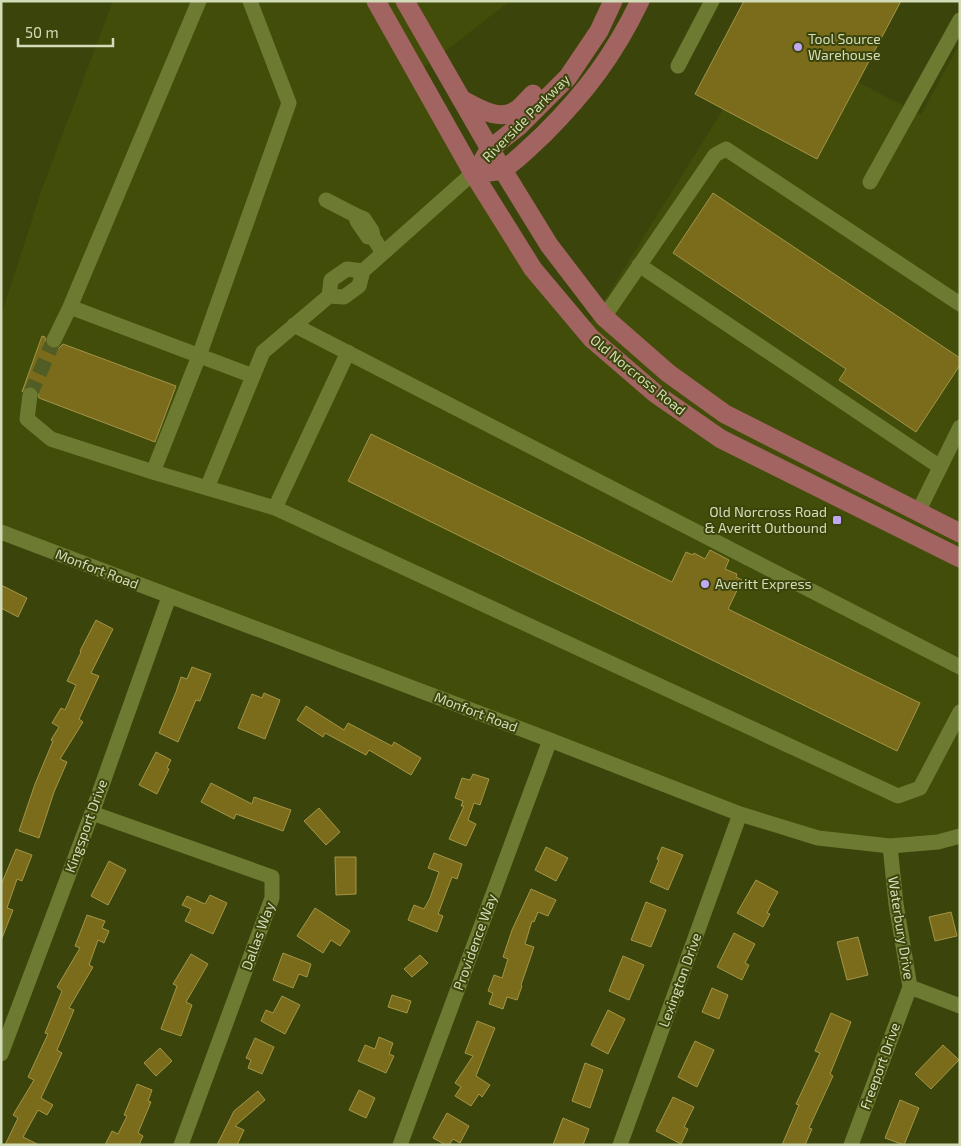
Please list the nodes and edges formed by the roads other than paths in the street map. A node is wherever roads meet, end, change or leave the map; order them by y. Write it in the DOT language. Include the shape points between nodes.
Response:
graph roads {
  1 [pos="199,1"];
  2 [pos="250,1"];
  3 [pos="376,1"];
  4 [pos="405,1"];
  5 [pos="612,1"];
  6 [pos="640,1"];
  7 [pos="712,1"];
  8 [pos="960,20"];
  9 [pos="599,31"];
  10 [pos="678,66"];
  11 [pos="461,98"];
  12 [pos="490,149"];
  13 [pos="502,170"];
  14 [pos="473,173"];
  15 [pos="870,182"];
  16 [pos="326,200"];
  17 [pos="383,253"];
  18 [pos="639,265"];
  19 [pos="363,270"];
  20 [pos="329,296"];
  21 [pos="960,304"];
  22 [pos="70,307"];
  23 [pos="604,317"];
  24 [pos="294,325"];
  25 [pos="54,340"];
  26 [pos="348,352"];
  27 [pos="199,356"];
  28 [pos="252,376"];
  29 [pos="30,395"];
  30 [pos="960,427"];
  31 [pos="940,467"];
  32 [pos="153,472"];
  33 [pos="207,488"];
  34 [pos="275,508"];
  35 [pos="918,512"];
  36 [pos="1,532"];
  37 [pos="960,533"];
  38 [pos="960,558"];
  39 [pos="169,597"];
  40 [pos="960,666"];
  41 [pos="960,712"];
  42 [pos="550,740"];
  43 [pos="92,813"];
  44 [pos="740,814"];
  45 [pos="960,836"];
  46 [pos="890,846"];
  47 [pos="910,988"];
  48 [pos="960,1006"];
  49 [pos="1,1054"];
  50 [pos="182,1145"];
  51 [pos="400,1145"];
  52 [pos="620,1145"];
  53 [pos="851,1145"];
  1 -- 22 [label="street"];
  2 -- 27 [label="street" via="289,103"];
  3 -- 14 [label="main road, Old Norcross Road"];
  4 -- 11 [label="main road, Old Norcross Road"];
  5 -- 9 [label="main road, Riverside Parkway"];
  6 -- 13 [label="main road, Riverside Parkway" via="625,32 586,89 532,146"];
  7 -- 10 [label="street"];
  8 -- 15 [label="street"];
  9 -- 11 [label="main road" via="517,110 497,115"];
  9 -- 12 [label="main road, Riverside Parkway" via="568,78 519,126"];
  11 -- 12 [label="main road, Old Norcross Road"];
  12 -- 13 [label="main road, Old Norcross Road"];
  12 -- 14 [label="main road, Riverside Parkway"];
  13 -- 14 [label="main road, Riverside Parkway"];
  13 -- 23 [label="main road, Old Norcross Road" via="549,244"];
  14 -- 17 [label="street"];
  14 -- 38 [label="main road, Old Norcross Road" via="533,269 590,338 656,394 721,439"];
  16 -- 17 [label="street" via="364,219"];
  17 -- 19 [label="street"];
  18 -- 21 [label="street" via="715,156 726,149"];
  18 -- 23 [label="street"];
  18 -- 31 [label="street"];
  19 -- 20 [label="street" via="358,286 344,297"];
  19 -- 20 [label="street" via="347,270 331,280"];
  20 -- 24 [label="street"];
  22 -- 25 [label="street"];
  22 -- 27 [label="street"];
  23 -- 35 [label="main road, Old Norcross Road" via="668,373 725,414"];
  24 -- 26 [label="street"];
  24 -- 28 [label="street" via="263,352"];
  26 -- 34 [label="street"];
  26 -- 40 [label="street"];
  27 -- 28 [label="street"];
  27 -- 32 [label="street"];
  28 -- 33 [label="street"];
  29 -- 32 [label="street" via="27,419 51,439"];
  30 -- 31 [label="street"];
  31 -- 35 [label="street"];
  32 -- 33 [label="street"];
  33 -- 34 [label="street"];
  34 -- 41 [label="street" via="898,796 920,788"];
  35 -- 37 [label="main road, Old Norcross Road"];
  36 -- 39 [label="street, Monfort Road"];
  39 -- 42 [label="street, Monfort Road"];
  39 -- 43 [label="street, Kingsport Drive"];
  42 -- 44 [label="street, Monfort Road"];
  42 -- 51 [label="street, Providence Way"];
  43 -- 49 [label="street, Kingsport Drive"];
  43 -- 50 [label="street, Dallas Way" via="272,877 272,898"];
  44 -- 46 [label="street, Monfort Road" via="818,838"];
  44 -- 52 [label="street, Lexington Drive"];
  45 -- 46 [label="street, Monfort Road" via="938,842"];
  46 -- 47 [label="street, Waterbury Drive"];
  47 -- 48 [label="street, Waterbury Drive"];
  47 -- 53 [label="street, Freeport Drive"];
}
